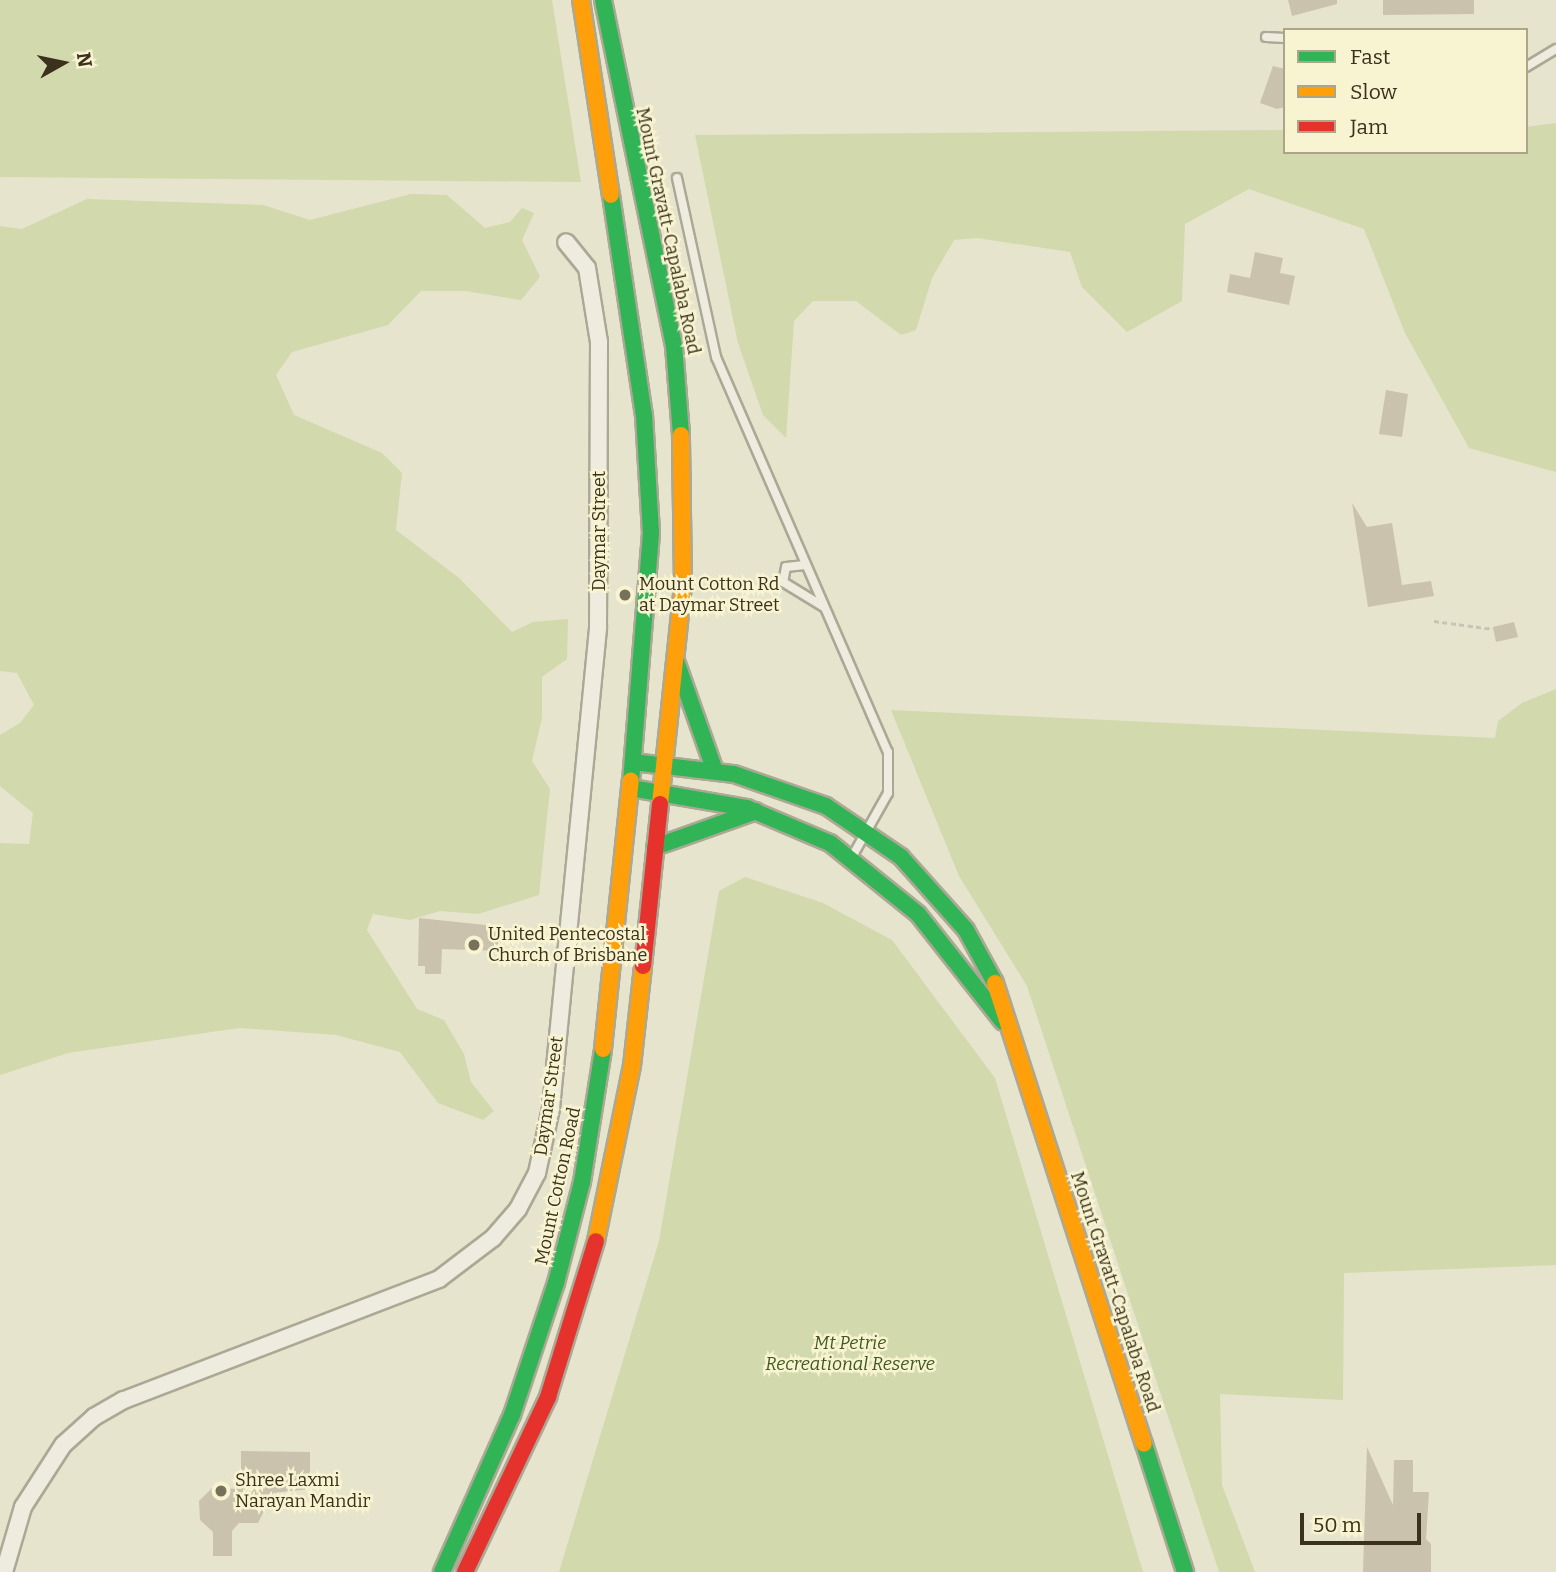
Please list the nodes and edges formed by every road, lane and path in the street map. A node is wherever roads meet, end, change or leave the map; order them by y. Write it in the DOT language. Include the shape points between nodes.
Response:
graph roads {
  1 [pos="581,0"];
  2 [pos="603,0"];
  3 [pos="1266,37"];
  4 [pos="1283,38"];
  5 [pos="1556,49"];
  6 [pos="1528,67"];
  7 [pos="677,178"];
  8 [pos="566,242"];
  9 [pos="805,565"];
  10 [pos="824,607"];
  11 [pos="1434,621"];
  12 [pos="1493,629"];
  13 [pos="676,661"];
  14 [pos="634,762"];
  15 [pos="665,765"];
  16 [pos="715,771"];
  17 [pos="631,788"];
  18 [pos="662,792"];
  19 [pos="756,810"];
  20 [pos="868,831"];
  21 [pos="655,847"];
  22 [pos="852,857"];
  23 [pos="1006,1025"];
  24 [pos="4,1572"];
  25 [pos="442,1572"];
  26 [pos="465,1572"];
  27 [pos="1185,1572"];
  1 -- 14 [label="main road" via="648,453 650,580"];
  2 -- 13 [label="main road, Mount Gravatt-Capalaba Road" via="678,381 685,506"];
  3 -- 4 [label="lane"];
  5 -- 6 [label="lane"];
  7 -- 9 [label="lane, Mount Gravatt-Capalaba Road" via="716,357"];
  8 -- 24 [label="street, Daymar Street" via="587,268 599,342 598,628 551,1108 537,1172 518,1209 493,1238 439,1279 124,1399 94,1417 63,1444 23,1507"];
  9 -- 10 [label="lane, Mount Gravatt-Capalaba Road"];
  9 -- 10 [label="lane" via="786,567 783,582"];
  10 -- 20 [label="lane, Mount Gravatt-Capalaba Road" via="890,760 891,787"];
  11 -- 12 [label="path"];
  13 -- 15 [label="main road, Mount Gravatt-Capalaba Road"];
  13 -- 16 [label="main road"];
  14 -- 15 [label="main road, Mount Gravatt-Capalaba Road"];
  14 -- 17 [label="main road"];
  15 -- 16 [label="main road, Mount Gravatt-Capalaba Road"];
  15 -- 18 [label="main road, Mount Gravatt-Capalaba Road"];
  16 -- 20 [label="main road, Mount Gravatt-Capalaba Road" via="801,795"];
  17 -- 18 [label="main road, Mount Gravatt-Capalaba Road"];
  17 -- 25 [label="main road, Mount Cotton Road" via="599,1082 569,1235 512,1415"];
  18 -- 19 [label="main road, Mount Gravatt-Capalaba Road"];
  18 -- 21 [label="main road"];
  19 -- 21 [label="main road"];
  19 -- 22 [label="main road, Mount Gravatt-Capalaba Road"];
  20 -- 22 [label="lane, Mount Gravatt-Capalaba Road"];
  20 -- 23 [label="main road, Mount Gravatt-Capalaba Road" via="918,873 966,930 994,979"];
  21 -- 26 [label="main road" via="632,1066 598,1238 548,1397"];
  22 -- 23 [label="main road, Mount Gravatt-Capalaba Road" via="918,914"];
  23 -- 27 [label="main road, Mount Gravatt-Capalaba Road"];
}
